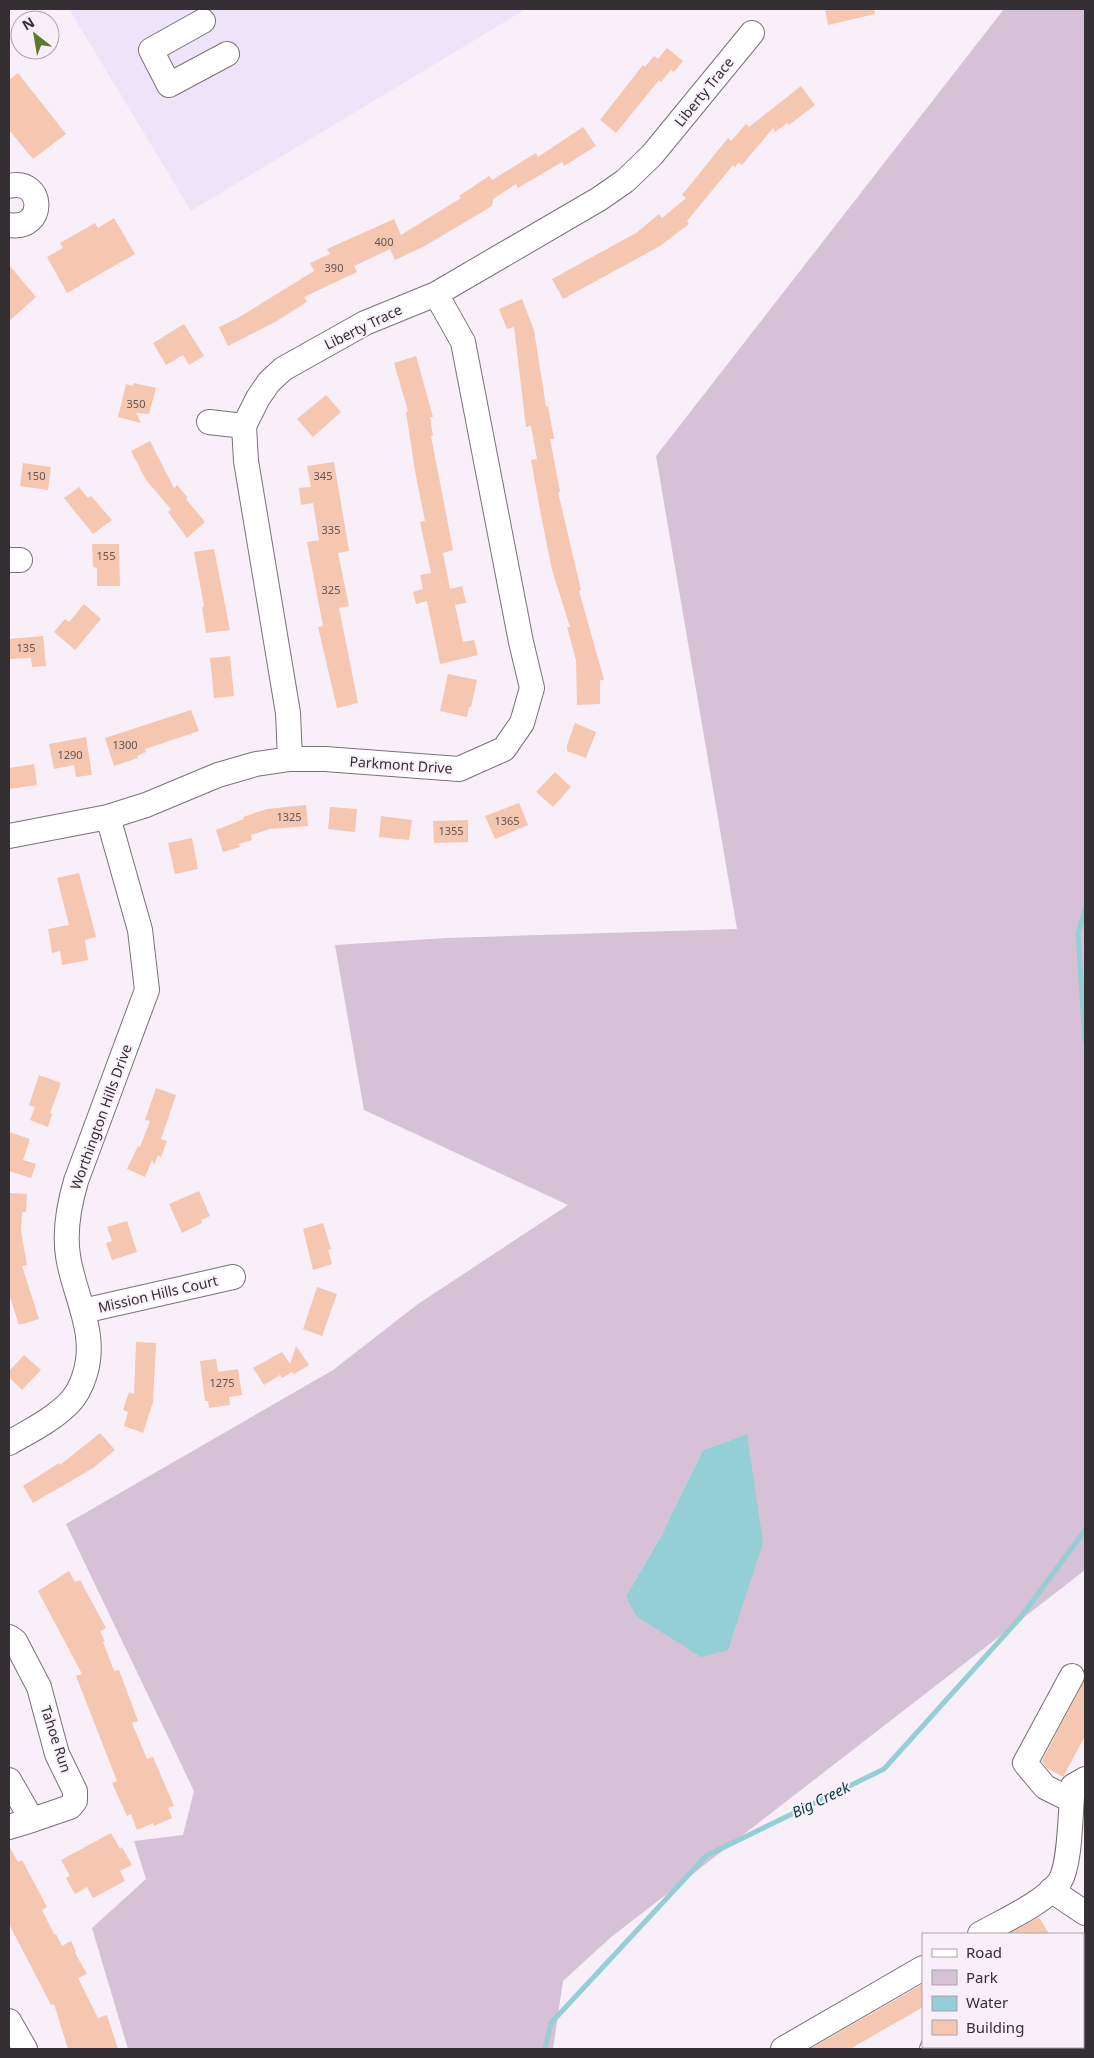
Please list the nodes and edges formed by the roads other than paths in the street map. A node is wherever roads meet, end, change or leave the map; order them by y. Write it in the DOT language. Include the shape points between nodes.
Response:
graph roads {
  1 [pos="203,21"];
  2 [pos="752,33"];
  3 [pos="228,54"];
  4 [pos="9,186"];
  5 [pos="9,225"];
  6 [pos="436,294"];
  7 [pos="209,422"];
  8 [pos="244,426"];
  9 [pos="290,759"];
  10 [pos="108,817"];
  11 [pos="9,836"];
  12 [pos="234,1277"];
  13 [pos="83,1311"];
  14 [pos="9,1443"];
  15 [pos="9,1637"];
  16 [pos="1072,1676"];
  17 [pos="1085,1779"];
  18 [pos="9,1780"];
  19 [pos="1071,1800"];
  20 [pos="32,1820"];
  21 [pos="9,1827"];
  22 [pos="1051,1890"];
  23 [pos="1085,1913"];
  24 [pos="982,1933"];
  25 [pos="922,1969"];
  26 [pos="9,2021"];
  27 [pos="25,2049"];
  28 [pos="783,2049"];
  1 -- 3 [label="street" via="151,50 169,85"];
  2 -- 6 [label="street, Liberty Trace" via="652,155 626,181"];
  4 -- 5 [label="street" via="15,184 31,190 37,206 27,223"];
  6 -- 8 [label="street, Liberty Trace" via="365,323 283,369 258,398"];
  6 -- 9 [label="street, Parkmont Drive" via="463,342 532,688 522,723 504,749 458,770"];
  7 -- 8 [label="street"];
  8 -- 9 [label="street, Liberty Trace" via="246,461 288,713"];
  9 -- 10 [label="street, Parkmont Drive" via="218,775"];
  10 -- 11 [label="street, Parkmont Drive"];
  10 -- 13 [label="street, Worthington Hills Drive" via="140,930 148,990 69,1204 66,1229 68,1256"];
  12 -- 13 [label="street, Mission Hills Court"];
  13 -- 14 [label="street, Worthington Hills Drive" via="90,1335 89,1361 82,1385 68,1405 50,1420"];
  15 -- 20 [label="street, Tahoe Run" via="15,1641 39,1687 58,1754 75,1791 75,1801 70,1808"];
  16 -- 19 [label="street" via="1025,1763 1045,1787"];
  17 -- 19 [label="street" via="1073,1786"];
  18 -- 20 [label="street"];
  19 -- 22 [label="street" via="1066,1862 1060,1880"];
  20 -- 21 [label="street, Tahoe Run"];
  22 -- 23 [label="street"];
  22 -- 24 [label="street"];
  25 -- 28 [label="street"];
  26 -- 27 [label="street"];
}
